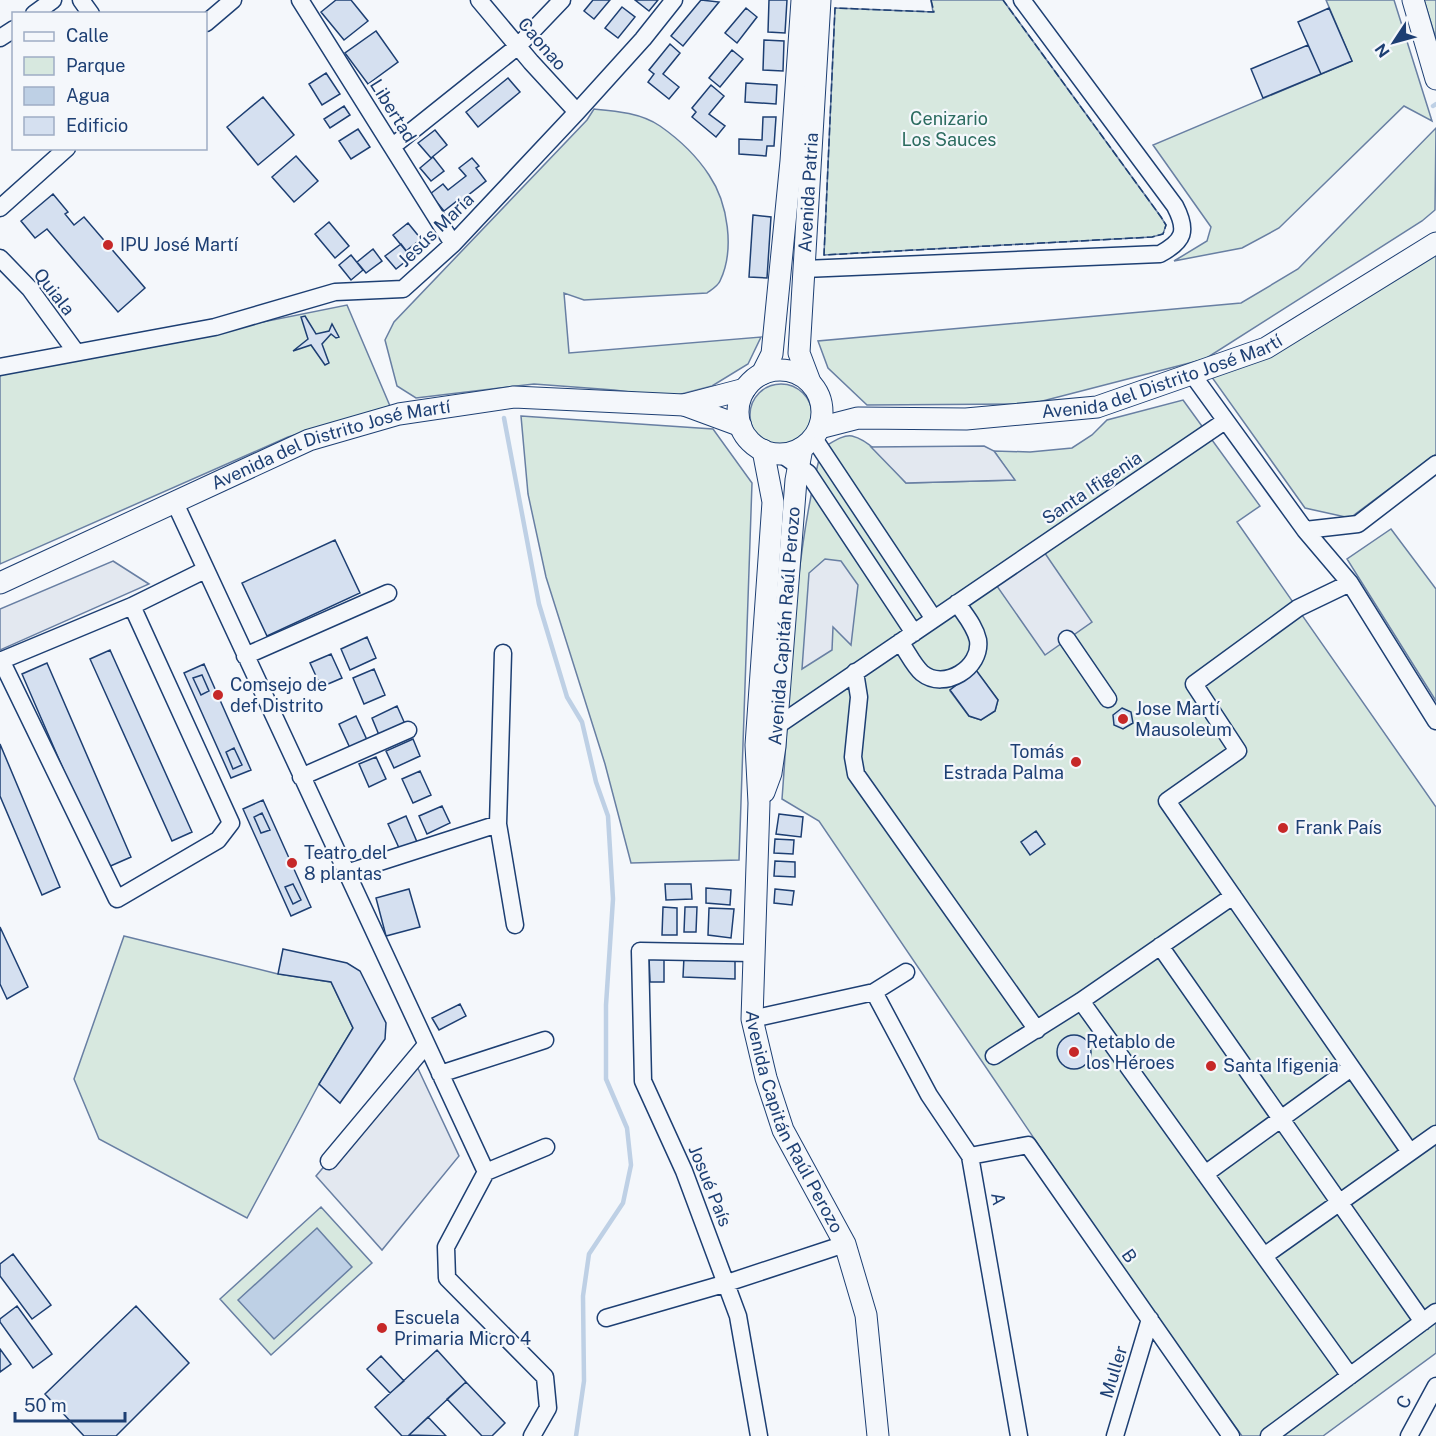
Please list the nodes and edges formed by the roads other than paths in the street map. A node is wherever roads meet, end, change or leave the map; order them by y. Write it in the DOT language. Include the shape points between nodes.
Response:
graph roads {
  1 [pos="53,0"];
  2 [pos="233,0"];
  3 [pos="300,0"];
  4 [pos="479,0"];
  5 [pos="562,0"];
  6 [pos="674,0"];
  7 [pos="801,0"];
  8 [pos="820,0"];
  9 [pos="1022,0"];
  10 [pos="1413,0"];
  11 [pos="37,12"];
  12 [pos="207,22"];
  13 [pos="518,46"];
  14 [pos="1433,70"];
  15 [pos="577,112"];
  16 [pos="393,146"];
  17 [pos="65,150"];
  18 [pos="0,208"];
  19 [pos="1436,243"];
  20 [pos="453,244"];
  21 [pos="0,258"];
  22 [pos="804,269"];
  23 [pos="76,352"];
  24 [pos="4,362"];
  25 [pos="762,374"];
  26 [pos="1192,374"];
  27 [pos="745,388"];
  28 [pos="814,389"];
  29 [pos="684,405"];
  30 [pos="858,418"];
  31 [pos="1225,421"];
  32 [pos="741,426"];
  33 [pos="796,447"];
  34 [pos="1436,464"];
  35 [pos="175,504"];
  36 [pos="1305,530"];
  37 [pos="205,570"];
  38 [pos="0,583"];
  39 [pos="1350,583"];
  40 [pos="388,593"];
  41 [pos="957,603"];
  42 [pos="132,606"];
  43 [pos="934,619"];
  44 [pos="907,637"];
  45 [pos="1067,639"];
  46 [pos="503,652"];
  47 [pos="244,656"];
  48 [pos="0,661"];
  49 [pos="855,672"];
  50 [pos="1108,699"];
  51 [pos="1436,721"];
  52 [pos="408,730"];
  53 [pos="769,739"];
  54 [pos="301,777"];
  55 [pos="498,824"];
  56 [pos="346,873"];
  57 [pos="1233,896"];
  58 [pos="515,925"];
  59 [pos="1160,946"];
  60 [pos="753,953"];
  61 [pos="906,972"];
  62 [pos="874,992"];
  63 [pos="1081,1001"];
  64 [pos="752,1019"];
  65 [pos="1038,1030"];
  66 [pos="545,1040"];
  67 [pos="426,1045"];
  68 [pos="994,1056"];
  69 [pos="1351,1068"];
  70 [pos="440,1074"];
  71 [pos="1281,1119"];
  72 [pos="1436,1134"];
  73 [pos="546,1147"];
  74 [pos="1410,1152"];
  75 [pos="970,1156"];
  76 [pos="329,1161"];
  77 [pos="486,1172"];
  78 [pos="1205,1174"];
  79 [pos="1339,1202"];
  80 [pos="845,1244"];
  81 [pos="1264,1256"];
  82 [pos="727,1283"];
  83 [pos="1430,1317"];
  84 [pos="606,1318"];
  85 [pos="1150,1319"];
  86 [pos="1350,1376"];
  87 [pos="1436,1386"];
  88 [pos="532,1436"];
  89 [pos="759,1436"];
  90 [pos="879,1436"];
  91 [pos="1019,1436"];
  92 [pos="1115,1436"];
  93 [pos="1231,1436"];
  94 [pos="1269,1436"];
  95 [pos="1409,1436"];
  1 -- 11 [label="street"];
  2 -- 12 [label="street"];
  3 -- 16 [label="street, Libertad"];
  4 -- 13 [label="street, Caonao"];
  5 -- 13 [label="street"];
  6 -- 15 [label="street, Jesús María"];
  7 -- 25 [label="main road, Avenida Patria" via="791,161 772,354"];
  8 -- 22 [label="main road, Avenida Patria"];
  9 -- 22 [label="street" via="1175,206 1182,220 1182,237 1160,254"];
  10 -- 14 [label="main road"];
  13 -- 15 [label="street, Caonao"];
  13 -- 16 [label="street"];
  15 -- 20 [label="street, Jesús María"];
  16 -- 20 [label="street, Libertad"];
  17 -- 18 [label="street"];
  19 -- 26 [label="main road, Avenida del Distrito José Martí" via="1266,348"];
  20 -- 23 [label="street, Jesús María" via="403,289 335,292 215,327"];
  21 -- 23 [label="street, Quiala" via="30,289"];
  22 -- 28 [label="main road, Avenida Patria" via="799,353"];
  23 -- 24 [label="street, Jesús María"];
  25 -- 27 [label="main road"];
  25 -- 28 [label="main road" via="778,370 795,372"];
  26 -- 30 [label="main road, Avenida del Distrito José Martí" via="1097,407 966,419"];
  26 -- 31 [label="street"];
  27 -- 29 [label="main road, Avenida del Distrito José Martí"];
  27 -- 32 [label="main road" via="738,407"];
  28 -- 30 [label="main road, Avenida del Distrito José Martí" via="834,409"];
  28 -- 33 [label="main road" via="822,412"];
  29 -- 32 [label="main road, Avenida del Distrito José Martí"];
  29 -- 35 [label="main road, Avenida del Distrito José Martí" via="514,397 399,414 309,440"];
  30 -- 33 [label="main road, Avenida del Distrito José Martí"];
  31 -- 36 [label="street"];
  31 -- 41 [label="street, Santa Ifigenia"];
  32 -- 33 [label="main road" via="747,437"];
  33 -- 43 [label="street"];
  33 -- 44 [label="street"];
  33 -- 53 [label="main road, Avenida Capitán Raúl Perozo"];
  33 -- 53 [label="main road, Avenida Capitán Raúl Perozo" via="773,501"];
  34 -- 36 [label="street" via="1358,524"];
  35 -- 37 [label="street"];
  35 -- 38 [label="main road, Avenida del Distrito José Martí"];
  36 -- 39 [label="street"];
  37 -- 42 [label="street"];
  37 -- 47 [label="street"];
  39 -- 51 [label="street"];
  39 -- 57 [label="street" via="1298,608 1194,684 1238,751 1167,801"];
  40 -- 47 [label="street"];
  41 -- 43 [label="street, Santa Ifigenia"];
  41 -- 44 [label="street" via="973,625 978,642 976,655 966,669 951,678 937,680 922,673"];
  42 -- 48 [label="street"];
  42 -- 48 [label="street" via="231,823 218,840 117,899"];
  43 -- 44 [label="street, Santa Ifigenia"];
  44 -- 49 [label="street, Santa Ifigenia"];
  45 -- 50 [label="street"];
  46 -- 55 [label="street"];
  47 -- 54 [label="street"];
  49 -- 53 [label="street, Santa Ifigenia"];
  49 -- 65 [label="street" via="860,697 853,757 856,774"];
  52 -- 54 [label="street"];
  53 -- 60 [label="main road, Avenida Capitán Raúl Perozo" via="759,803"];
  54 -- 56 [label="street"];
  55 -- 56 [label="street"];
  55 -- 58 [label="street"];
  56 -- 67 [label="street"];
  57 -- 59 [label="street"];
  57 -- 69 [label="street"];
  59 -- 63 [label="street"];
  59 -- 71 [label="street"];
  60 -- 64 [label="main road, Avenida Capitán Raúl Perozo"];
  60 -- 82 [label="street, Josué País" via="640,951 643,1081 684,1171"];
  61 -- 62 [label="street"];
  62 -- 64 [label="street"];
  62 -- 75 [label="street, A" via="929,1095"];
  63 -- 65 [label="street"];
  63 -- 78 [label="street"];
  64 -- 80 [label="main road, Avenida Capitán Raúl Perozo" via="765,1078 783,1130"];
  65 -- 68 [label="street"];
  66 -- 70 [label="street"];
  67 -- 70 [label="street"];
  67 -- 76 [label="street"];
  69 -- 71 [label="street"];
  69 -- 74 [label="street"];
  70 -- 77 [label="street"];
  71 -- 78 [label="street"];
  71 -- 79 [label="street"];
  72 -- 74 [label="street"];
  73 -- 77 [label="street"];
  74 -- 79 [label="street"];
  75 -- 85 [label="street, B" via="1028,1145"];
  75 -- 91 [label="street, A"];
  77 -- 88 [label="street" via="446,1247 447,1278 545,1377 548,1408"];
  78 -- 81 [label="street"];
  79 -- 81 [label="street"];
  79 -- 83 [label="street"];
  80 -- 82 [label="street"];
  80 -- 90 [label="main road, Avenida Capitán Raúl Perozo" via="866,1315"];
  81 -- 86 [label="street"];
  82 -- 84 [label="street"];
  82 -- 89 [label="street, Josué País" via="738,1316"];
  83 -- 86 [label="street"];
  85 -- 92 [label="street, Muller"];
  85 -- 93 [label="street, B"];
  86 -- 94 [label="street"];
  87 -- 95 [label="street, C"];
}
